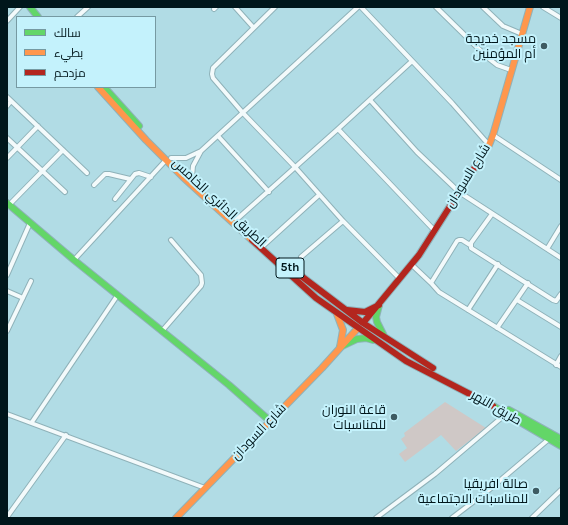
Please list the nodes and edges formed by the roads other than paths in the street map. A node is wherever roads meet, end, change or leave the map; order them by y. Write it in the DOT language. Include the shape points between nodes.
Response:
graph roads {
  1 [pos="20,7"];
  2 [pos="30,7"];
  3 [pos="36,7"];
  4 [pos="88,7"];
  5 [pos="235,7"];
  6 [pos="275,7"];
  7 [pos="358,7"];
  8 [pos="361,7"];
  9 [pos="436,7"];
  10 [pos="483,7"];
  11 [pos="530,7"];
  12 [pos="543,7"];
  13 [pos="37,16"];
  14 [pos="43,16"];
  15 [pos="78,16"];
  16 [pos="561,18"];
  17 [pos="7,21"];
  18 [pos="254,27"];
  19 [pos="522,34"];
  20 [pos="412,62"];
  21 [pos="511,70"];
  22 [pos="99,88"];
  23 [pos="105,88"];
  24 [pos="7,97"];
  25 [pos="370,100"];
  26 [pos="12,101"];
  27 [pos="7,106"];
  28 [pos="243,113"];
  29 [pos="38,126"];
  30 [pos="338,129"];
  31 [pos="493,135"];
  32 [pos="218,136"];
  33 [pos="7,138"];
  34 [pos="489,145"];
  35 [pos="17,147"];
  36 [pos="63,150"];
  37 [pos="201,151"];
  38 [pos="7,158"];
  39 [pos="169,159"];
  40 [pos="295,167"];
  41 [pos="43,172"];
  42 [pos="87,173"];
  43 [pos="151,177"];
  44 [pos="130,179"];
  45 [pos="561,180"];
  46 [pos="194,181"];
  47 [pos="94,185"];
  48 [pos="65,192"];
  49 [pos="269,192"];
  50 [pos="458,192"];
  51 [pos="319,195"];
  52 [pos="115,199"];
  53 [pos="8,204"];
  54 [pos="492,214"];
  55 [pos="236,220"];
  56 [pos="343,221"];
  57 [pos="30,223"];
  58 [pos="561,226"];
  59 [pos="434,230"];
  60 [pos="171,240"];
  61 [pos="264,245"];
  62 [pos="470,245"];
  63 [pos="547,249"];
  64 [pos="301,257"];
  65 [pos="561,258"];
  66 [pos="74,260"];
  67 [pos="498,264"];
  68 [pos="412,265"];
  69 [pos="7,275"];
  70 [pos="400,279"];
  71 [pos="31,281"];
  72 [pos="431,283"];
  73 [pos="528,283"];
  74 [pos="7,291"];
  75 [pos="561,294"];
  76 [pos="117,296"];
  77 [pos="23,298"];
  78 [pos="517,300"];
  79 [pos="379,304"];
  80 [pos="342,308"];
  81 [pos="468,310"];
  82 [pos="336,312"];
  83 [pos="360,325"];
  84 [pos="561,327"];
  85 [pos="497,328"];
  86 [pos="7,331"];
  87 [pos="162,331"];
  88 [pos="388,340"];
  89 [pos="378,342"];
  90 [pos="340,347"];
  91 [pos="561,356"];
  92 [pos="556,364"];
  93 [pos="561,366"];
  94 [pos="430,372"];
  95 [pos="507,411"];
  96 [pos="7,414"];
  97 [pos="270,421"];
  98 [pos="32,422"];
  99 [pos="66,436"];
  100 [pos="549,439"];
  101 [pos="561,439"];
  102 [pos="561,446"];
  103 [pos="205,488"];
  104 [pos="561,490"];
  105 [pos="7,517"];
  106 [pos="176,518"];
  107 [pos="376,518"];
  108 [pos="452,518"];
  109 [pos="532,518"];
  1 -- 17 [label="street"];
  2 -- 13 [label="main road"];
  3 -- 14 [label="main road"];
  4 -- 15 [label="street"];
  5 -- 18 [label="street"];
  6 -- 18 [label="street"];
  7 -- 28 [label="street"];
  8 -- 20 [label="street"];
  9 -- 21 [label="street" via="488,58 497,65"];
  10 -- 19 [label="street" via="503,26"];
  11 -- 19 [label="main road, شارع السودان"];
  12 -- 16 [label="street"];
  18 -- 28 [label="street" via="212,71 213,78"];
  19 -- 21 [label="main road, شارع السودان"];
  20 -- 25 [label="street"];
  20 -- 34 [label="street"];
  21 -- 31 [label="main road, شارع السودان"];
  22 -- 39 [label="main road, الطريق الدائري الخامس / 5th" via="120,113"];
  23 -- 39 [label="main road, الطريق الدائري الخامس / 5th"];
  24 -- 26 [label="street"];
  25 -- 30 [label="street"];
  25 -- 50 [label="street"];
  26 -- 27 [label="street"];
  26 -- 29 [label="street"];
  28 -- 32 [label="street"];
  28 -- 40 [label="street"];
  29 -- 35 [label="street"];
  29 -- 36 [label="street"];
  30 -- 40 [label="street"];
  30 -- 59 [label="street"];
  31 -- 34 [label="main road, شارع السودان"];
  31 -- 45 [label="street"];
  32 -- 37 [label="street"];
  32 -- 49 [label="street"];
  33 -- 35 [label="street"];
  34 -- 50 [label="main road, شارع السودان"];
  35 -- 38 [label="street"];
  35 -- 41 [label="street"];
  36 -- 41 [label="street"];
  36 -- 42 [label="street"];
  37 -- 39 [label="street" via="186,158"];
  37 -- 46 [label="street" via="193,166"];
  39 -- 43 [label="street"];
  39 -- 46 [label="main road, الطريق الدائري الخامس / 5th"];
  39 -- 82 [label="main road, الطريق الدائري الخامس / 5th" via="213,205 308,291"];
  40 -- 49 [label="street"];
  40 -- 51 [label="street"];
  41 -- 48 [label="street"];
  41 -- 53 [label="street"];
  43 -- 44 [label="street" via="139,173"];
  43 -- 66 [label="street"];
  44 -- 47 [label="street" via="105,174"];
  44 -- 52 [label="street"];
  46 -- 55 [label="main road, الطريق الدائري الخامس / 5th"];
  49 -- 55 [label="street"];
  50 -- 54 [label="street"];
  50 -- 59 [label="main road, شارع السودان"];
  51 -- 56 [label="street"];
  51 -- 61 [label="street"];
  53 -- 57 [label="main road"];
  54 -- 62 [label="street"];
  54 -- 63 [label="street"];
  55 -- 61 [label="main road, الطريق الدائري الخامس / 5th"];
  56 -- 64 [label="street"];
  56 -- 70 [label="street"];
  57 -- 66 [label="main road"];
  57 -- 69 [label="street"];
  58 -- 63 [label="street"];
  59 -- 68 [label="main road, شارع السودان"];
  60 -- 87 [label="street" via="201,275 202,286"];
  61 -- 80 [label="main road, الطريق الدائري الخامس / 5th"];
  62 -- 67 [label="street"];
  62 -- 72 [label="street" via="462,240 457,241"];
  63 -- 65 [label="street"];
  66 -- 76 [label="main road"];
  67 -- 73 [label="street"];
  67 -- 81 [label="street"];
  68 -- 70 [label="main road, شارع السودان"];
  68 -- 72 [label="street"];
  70 -- 79 [label="main road, شارع السودان"];
  71 -- 77 [label="street"];
  72 -- 81 [label="street" via="438,292"];
  73 -- 75 [label="street" via="553,300 556,301"];
  73 -- 78 [label="street"];
  74 -- 77 [label="street"];
  76 -- 87 [label="main road"];
  76 -- 98 [label="street"];
  77 -- 86 [label="street"];
  78 -- 84 [label="street"];
  78 -- 85 [label="street"];
  79 -- 80 [label="main road" via="365,312"];
  79 -- 83 [label="main road, شارع السودان"];
  79 -- 88 [label="main road" via="377,322"];
  80 -- 83 [label="main road, الطريق الدائري الخامس / 5th"];
  81 -- 85 [label="street"];
  82 -- 83 [label="main road, الطريق الدائري الخامس / 5th"];
  82 -- 90 [label="main road" via="343,330"];
  83 -- 88 [label="main road, الطريق الدائري الخامس / 5th"];
  83 -- 89 [label="main road, الطريق الدائري الخامس / 5th"];
  83 -- 90 [label="main road, شارع السودان"];
  85 -- 92 [label="street"];
  87 -- 97 [label="main road"];
  88 -- 95 [label="main road, الطريق الدائري الخامس / 5th"];
  89 -- 90 [label="main road" via="366,338 356,339"];
  89 -- 94 [label="main road, الطريق الدائري الخامس / 5th"];
  90 -- 97 [label="main road, شارع السودان"];
  91 -- 92 [label="street"];
  92 -- 93 [label="street"];
  94 -- 95 [label="main road, طريق النهر"];
  95 -- 100 [label="main road, طريق النهر"];
  95 -- 101 [label="main road, طريق النهر"];
  95 -- 107 [label="street" via="435,474"];
  96 -- 98 [label="street"];
  97 -- 103 [label="main road, شارع السودان"];
  98 -- 99 [label="street"];
  99 -- 103 [label="street"];
  99 -- 105 [label="street"];
  100 -- 102 [label="main road, طريق النهر"];
  100 -- 108 [label="street"];
  103 -- 106 [label="main road, شارع السودان"];
  104 -- 109 [label="street"];
}
